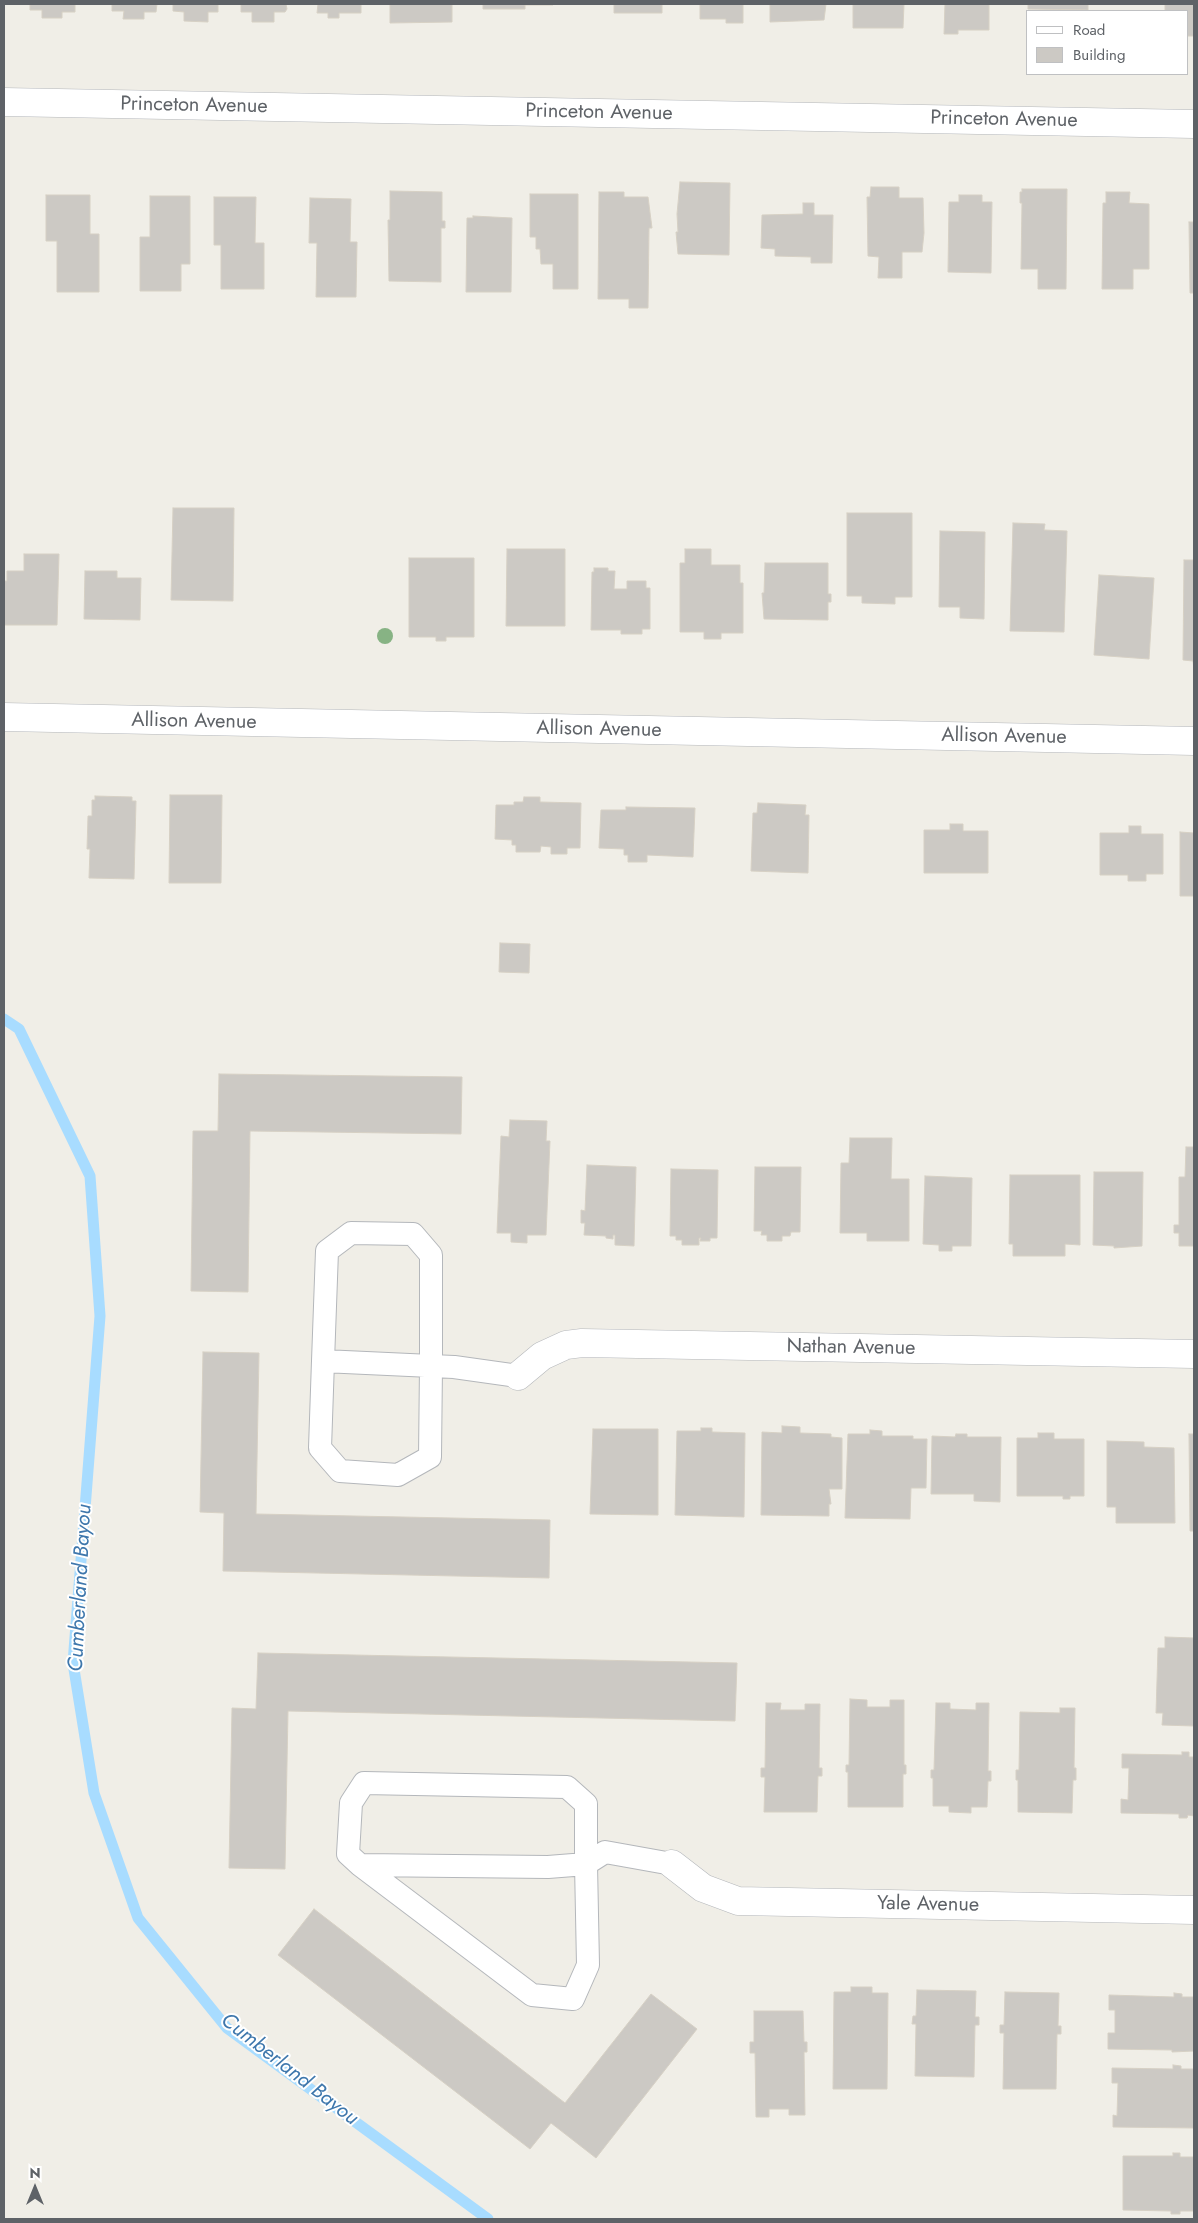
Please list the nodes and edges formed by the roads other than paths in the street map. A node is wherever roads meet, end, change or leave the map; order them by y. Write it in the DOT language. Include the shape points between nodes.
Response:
graph roads {
  1 [pos="4,102"];
  2 [pos="1194,124"];
  3 [pos="4,717"];
  4 [pos="1194,741"];
  5 [pos="1194,1354"];
  6 [pos="323,1361"];
  7 [pos="431,1366"];
  8 [pos="518,1376"];
  9 [pos="586,1864"];
  10 [pos="672,1864"];
  11 [pos="360,1865"];
  12 [pos="1194,1910"];
  1 -- 2 [label="street, Princeton Avenue"];
  3 -- 4 [label="street, Allison Avenue"];
  5 -- 8 [label="street, Nathan Avenue" via="582,1343 566,1345 542,1356"];
  6 -- 7 [label="lane"];
  6 -- 7 [label="lane" via="320,1448 340,1472 398,1475 430,1457"];
  6 -- 7 [label="lane" via="327,1251 350,1233 412,1234 431,1255"];
  7 -- 8 [label="lane"];
  9 -- 10 [label="lane" via="605,1852"];
  9 -- 11 [label="lane" via="548,1867"];
  9 -- 11 [label="lane" via="586,1804 567,1787 364,1783 350,1803 348,1854"];
  9 -- 11 [label="lane" via="588,1965 573,1998 532,1995"];
  10 -- 12 [label="street, Yale Avenue" via="703,1888 738,1901"];
}
